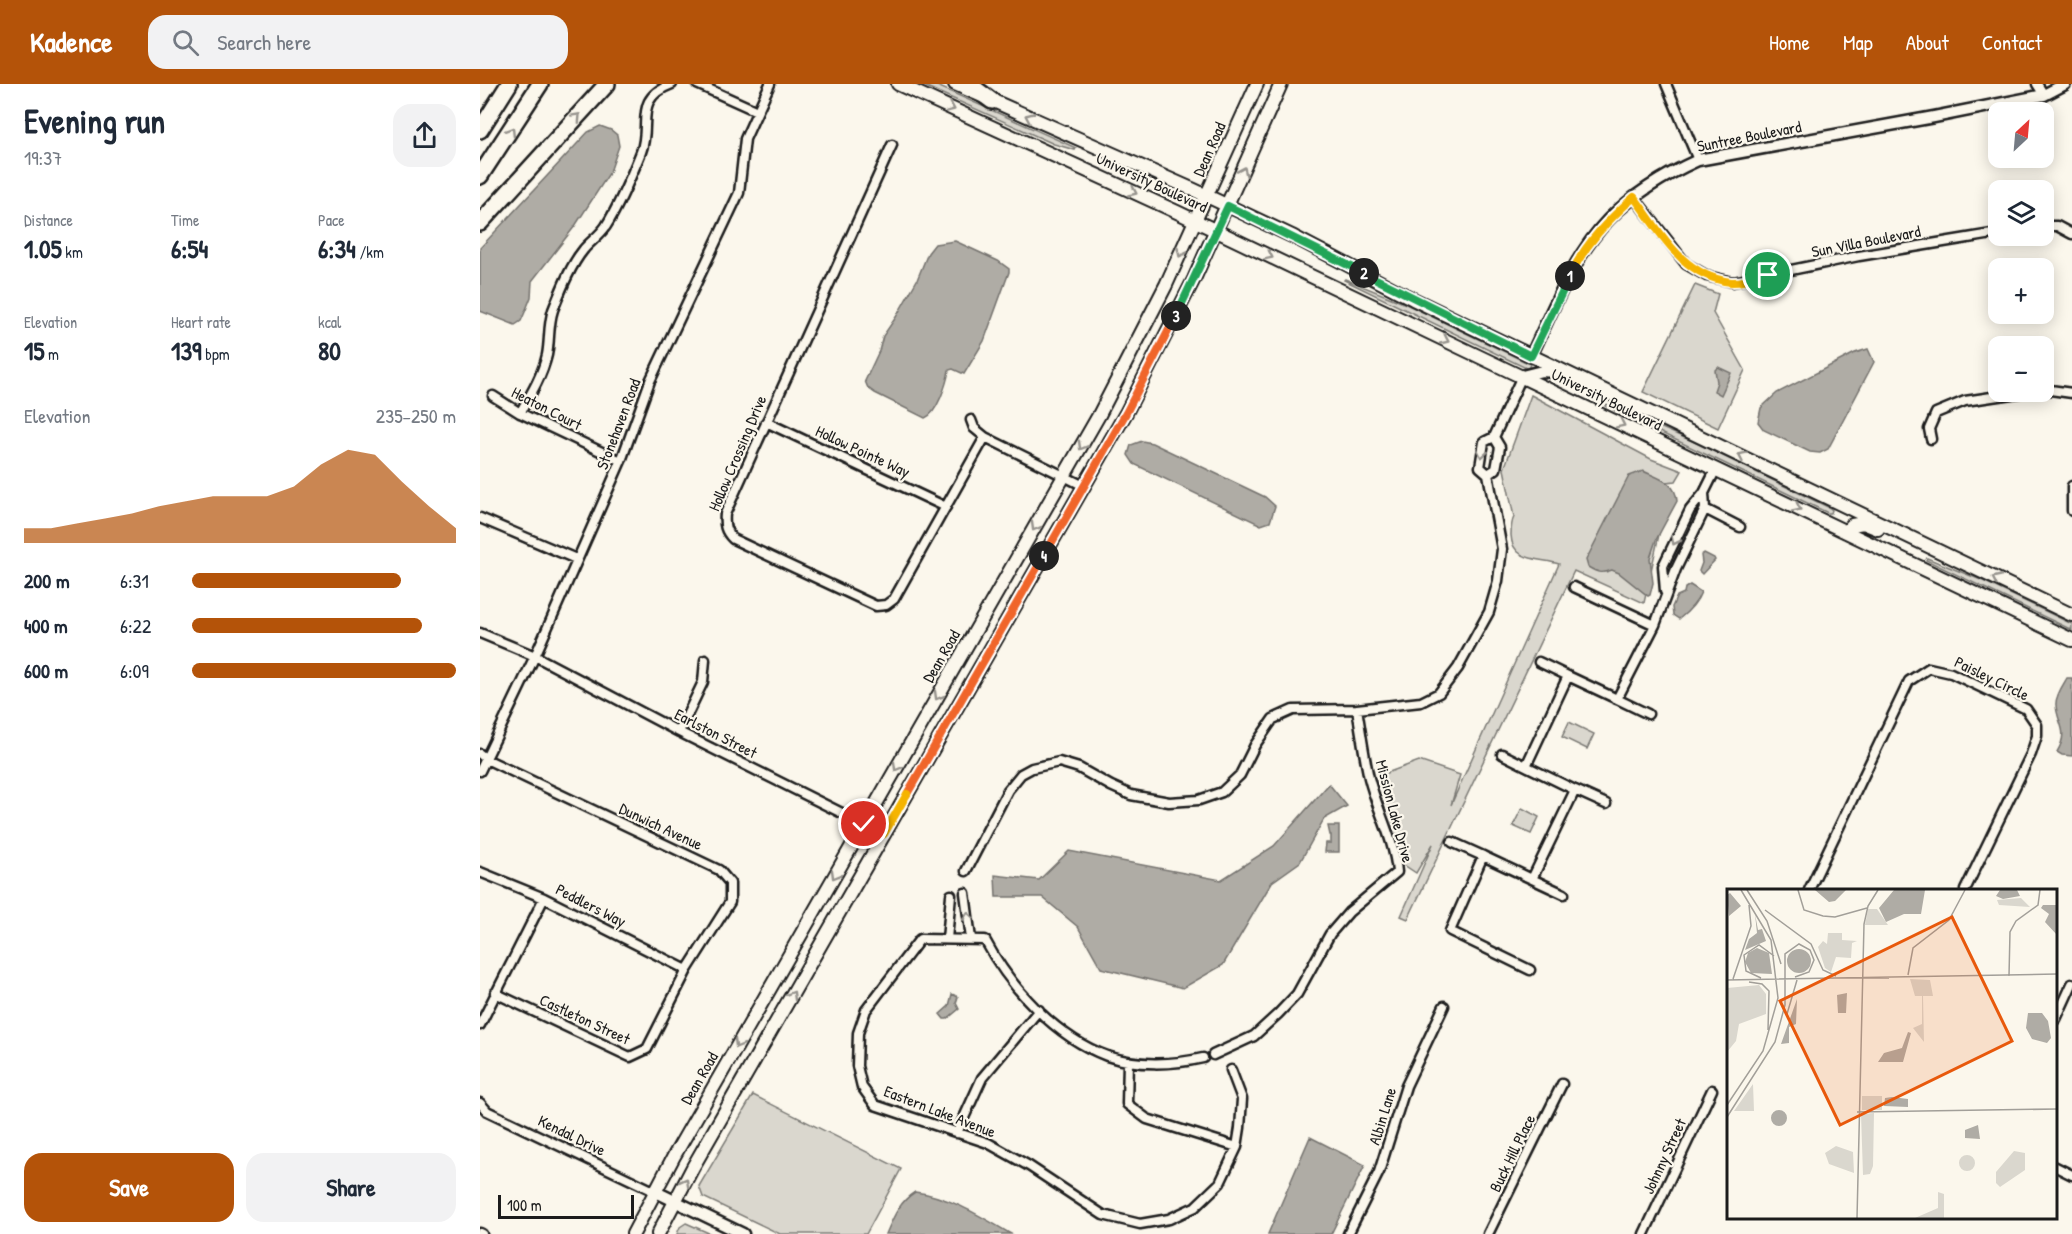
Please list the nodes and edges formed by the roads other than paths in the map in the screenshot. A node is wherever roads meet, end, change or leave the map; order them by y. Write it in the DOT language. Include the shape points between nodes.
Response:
graph roads {
  1 [pos="508,84"];
  2 [pos="540,84"];
  3 [pos="607,84"];
  4 [pos="672,84"];
  5 [pos="698,84"];
  6 [pos="770,84"];
  7 [pos="898,84"];
  8 [pos="955,84"];
  9 [pos="969,84"];
  10 [pos="1257,84"];
  11 [pos="1666,84"];
  12 [pos="2037,84"];
  13 [pos="2065,84"];
  14 [pos="1277,85"];
  15 [pos="2044,95"];
  16 [pos="992,100"];
  17 [pos="756,111"];
  18 [pos="480,130"];
  19 [pos="892,145"];
  20 [pos="1698,160"];
  21 [pos="480,176"];
  22 [pos="1207,196"];
  23 [pos="1634,197"];
  24 [pos="1228,206"];
  25 [pos="1196,221"];
  26 [pos="480,223"];
  27 [pos="2054,226"];
  28 [pos="1216,231"];
  29 [pos="2072,234"];
  30 [pos="1988,235"];
  31 [pos="1531,356"];
  32 [pos="1568,373"];
  33 [pos="1522,376"];
  34 [pos="2054,391"];
  35 [pos="2072,393"];
  36 [pos="493,396"];
  37 [pos="1988,398"];
  38 [pos="520,413"];
  39 [pos="971,420"];
  40 [pos="766,422"];
  41 [pos="985,437"];
  42 [pos="1494,437"];
  43 [pos="1931,439"];
  44 [pos="621,461"];
  45 [pos="1716,469"];
  46 [pos="1488,474"];
  47 [pos="1064,476"];
  48 [pos="1084,486"];
  49 [pos="2072,486"];
  50 [pos="1704,493"];
  51 [pos="946,507"];
  52 [pos="1705,509"];
  53 [pos="2072,511"];
  54 [pos="480,519"];
  55 [pos="1740,526"];
  56 [pos="1846,532"];
  57 [pos="576,559"];
  58 [pos="1965,564"];
  59 [pos="1574,587"];
  60 [pos="1666,594"];
  61 [pos="2072,615"];
  62 [pos="1655,625"];
  63 [pos="480,633"];
  64 [pos="2072,640"];
  65 [pos="535,656"];
  66 [pos="705,660"];
  67 [pos="1539,662"];
  68 [pos="1568,676"];
  69 [pos="1617,699"];
  70 [pos="1356,709"];
  71 [pos="1648,714"];
  72 [pos="679,732"];
  73 [pos="1502,754"];
  74 [pos="483,756"];
  75 [pos="1526,766"];
  76 [pos="480,771"];
  77 [pos="1575,790"];
  78 [pos="1606,804"];
  79 [pos="864,824"];
  80 [pos="884,834"];
  81 [pos="1452,842"];
  82 [pos="1483,856"];
  83 [pos="966,871"];
  84 [pos="480,872"];
  85 [pos="1532,879"];
  86 [pos="1810,889"];
  87 [pos="1966,889"];
  88 [pos="965,893"];
  89 [pos="1564,894"];
  90 [pos="951,895"];
  91 [pos="543,898"];
  92 [pos="947,939"];
  93 [pos="971,939"];
  94 [pos="687,970"];
  95 [pos="1530,970"];
  96 [pos="2072,984"];
  97 [pos="495,993"];
  98 [pos="1444,1006"];
  99 [pos="1039,1010"];
  100 [pos="2057,1014"];
  101 [pos="480,1025"];
  102 [pos="1213,1054"];
  103 [pos="1203,1058"];
  104 [pos="1128,1061"];
  105 [pos="1231,1070"];
  106 [pos="1562,1084"];
  107 [pos="1712,1090"];
  108 [pos="480,1103"];
  109 [pos="957,1134"];
  110 [pos="1237,1147"];
  111 [pos="2057,1168"];
  112 [pos="2072,1175"];
  113 [pos="654,1191"];
  114 [pos="674,1201"];
  115 [pos="633,1234"];
  116 [pos="658,1234"];
  117 [pos="743,1234"];
  118 [pos="1348,1234"];
  119 [pos="1488,1234"];
  120 [pos="1644,1234"];
  1 -- 18 [label="highway"];
  21 -- 2 [label="highway, one-way"];
  26 -- 3 [label="highway, one-way"];
  4 -- 38 [label="street" via="653,95 646,108 642,149 613,214 573,266 553,312 543,369"];
  5 -- 17 [label="street"];
  6 -- 17 [label="street, Stonehaven Road"];
  7 -- 25 [label="main road, University Boulevard, one-way"];
  8 -- 16 [label="main road, University Boulevard"];
  9 -- 16 [label="highway"];
  10 -- 22 [label="main road, Dean Road"];
  11 -- 20 [label="street"];
  12 -- 15 [label="street"];
  13 -- 15 [label="street, Suntree Boulevard"];
  24 -- 14 [label="main road, one-way"];
  15 -- 20 [label="street, Suntree Boulevard"];
  22 -- 16 [label="main road, University Boulevard, one-way"];
  17 -- 44 [label="street, Stonehaven Road" via="745,139 740,193 650,381"];
  19 -- 40 [label="street, Hollow Crossing Drive"];
  20 -- 23 [label="street, Suntree Boulevard" via="1666,174"];
  22 -- 24 [label="main road, University Boulevard"];
  22 -- 25 [label="main road, Dean Road"];
  23 -- 30 [label="street, Sun Villa Boulevard" via="1686,264 1707,276 1733,282"];
  23 -- 31 [label="street, Suntree Boulevard" via="1608,219 1587,245"];
  24 -- 28 [label="main road"];
  24 -- 31 [label="main road, University Boulevard"];
  25 -- 28 [label="main road, University Boulevard"];
  25 -- 47 [label="main road, Dean Road, one-way" via="1145,328"];
  27 -- 29 [label="street"];
  28 -- 33 [label="main road, University Boulevard, one-way"];
  28 -- 48 [label="main road" via="1148,371"];
  31 -- 32 [label="main road, University Boulevard"];
  32 -- 33 [label="street" via="1542,371"];
  58 -- 32 [label="main road, University Boulevard, one-way"];
  33 -- 42 [label="street"];
  33 -- 45 [label="main road, University Boulevard, one-way"];
  34 -- 35 [label="street"];
  36 -- 38 [label="street, Heaton Court"];
  37 -- 43 [label="street" via="1965,401 1936,413 1929,429"];
  38 -- 44 [label="street, Heaton Court"];
  39 -- 41 [label="street"];
  40 -- 51 [label="street, Hollow Pointe Way"];
  40 -- 51 [label="street, Hollow Crossing Drive" via="724,514 724,525 733,540 876,606 886,605 894,599"];
  41 -- 47 [label="street"];
  41 -- 51 [label="street, Hollow Crossing Drive"];
  42 -- 46 [label="street" via="1500,447 1496,469"];
  42 -- 46 [label="street, one-way" via="1484,442 1480,467"];
  44 -- 57 [label="street, Stonehaven Road"];
  45 -- 50 [label="street"];
  45 -- 56 [label="main road, University Boulevard, one-way"];
  46 -- 70 [label="street" via="1502,549 1498,581 1479,632 1439,693 1421,702"];
  47 -- 48 [label="street"];
  47 -- 79 [label="main road, Dean Road, one-way"];
  48 -- 80 [label="main road"];
  49 -- 53 [label="street"];
  50 -- 52 [label="street"];
  50 -- 60 [label="street, one-way" via="1690,510 1663,566"];
  52 -- 55 [label="street"];
  52 -- 60 [label="street"];
  54 -- 57 [label="street"];
  56 -- 58 [label="main road" via="1852,525 1863,523"];
  56 -- 64 [label="main road, University Boulevard"];
  57 -- 65 [label="street, Stonehaven Road"];
  61 -- 58 [label="main road, University Boulevard, one-way"];
  59 -- 62 [label="street"];
  60 -- 62 [label="street"];
  62 -- 69 [label="street"];
  63 -- 65 [label="street, Earlston Street"];
  65 -- 72 [label="street, Earlston Street"];
  65 -- 74 [label="street, Stonehaven Road"];
  66 -- 72 [label="street" via="703,682"];
  67 -- 68 [label="street"];
  68 -- 69 [label="street"];
  68 -- 75 [label="street"];
  69 -- 71 [label="street"];
  70 -- 83 [label="street" via="1293,710 1273,719 1240,775 1222,792 1199,800 1169,802 1131,795 1059,762 1032,768 1021,774 1008,790"];
  70 -- 102 [label="street, Mission Lake Drive" via="1370,780 1388,830 1396,872 1349,912 1330,934 1298,994 1278,1014 1254,1036"];
  72 -- 79 [label="street, Earlston Street"];
  73 -- 75 [label="street"];
  74 -- 76 [label="street, Stonehaven Road"];
  74 -- 94 [label="street, Dunwich Avenue" via="719,870 730,883 730,902"];
  75 -- 77 [label="street"];
  77 -- 78 [label="street"];
  77 -- 85 [label="street"];
  79 -- 80 [label="street, Earlston Street"];
  79 -- 113 [label="main road, Dean Road, one-way"];
  114 -- 80 [label="main road, one-way"];
  81 -- 82 [label="street"];
  82 -- 85 [label="street"];
  82 -- 95 [label="street" via="1449,931"];
  84 -- 91 [label="street, Peddlers Way"];
  85 -- 89 [label="street"];
  86 -- 87 [label="street, Paisley Circle" via="1909,681 1929,668 1951,673 2026,709 2037,725 2031,754"];
  93 -- 88 [label="street, one-way"];
  90 -- 92 [label="street"];
  91 -- 94 [label="street, Peddlers Way"];
  91 -- 97 [label="street"];
  92 -- 93 [label="street, Eastern Lake Avenue"];
  92 -- 109 [label="street, Eastern Lake Avenue" via="920,939 866,1010 858,1033 856,1066 862,1087 875,1105"];
  93 -- 99 [label="street" via="985,940"];
  94 -- 97 [label="street, Castleton Street" via="647,1049 630,1057"];
  96 -- 100 [label="street"];
  97 -- 101 [label="street"];
  98 -- 118 [label="street, Albin Lane" via="1406,1086 1379,1172"];
  99 -- 104 [label="street" via="1073,1039"];
  99 -- 109 [label="street" via="982,1078"];
  103 -- 104 [label="street" via="1182,1063"];
  104 -- 110 [label="street" via="1127,1104 1147,1119"];
  105 -- 110 [label="street, Eastern Lake Avenue" via="1242,1099"];
  106 -- 119 [label="street, Buck Hill Place"];
  107 -- 120 [label="street, Johnny Street"];
  108 -- 113 [label="street, Kendal Drive" via="488,1111"];
  109 -- 110 [label="street, Eastern Lake Avenue" via="988,1143 1103,1215 1140,1224 1169,1219 1195,1207 1220,1183"];
  111 -- 112 [label="street"];
  113 -- 114 [label="street"];
  113 -- 115 [label="main road, Dean Road"];
  114 -- 116 [label="main road"];
  114 -- 117 [label="street"];
}
